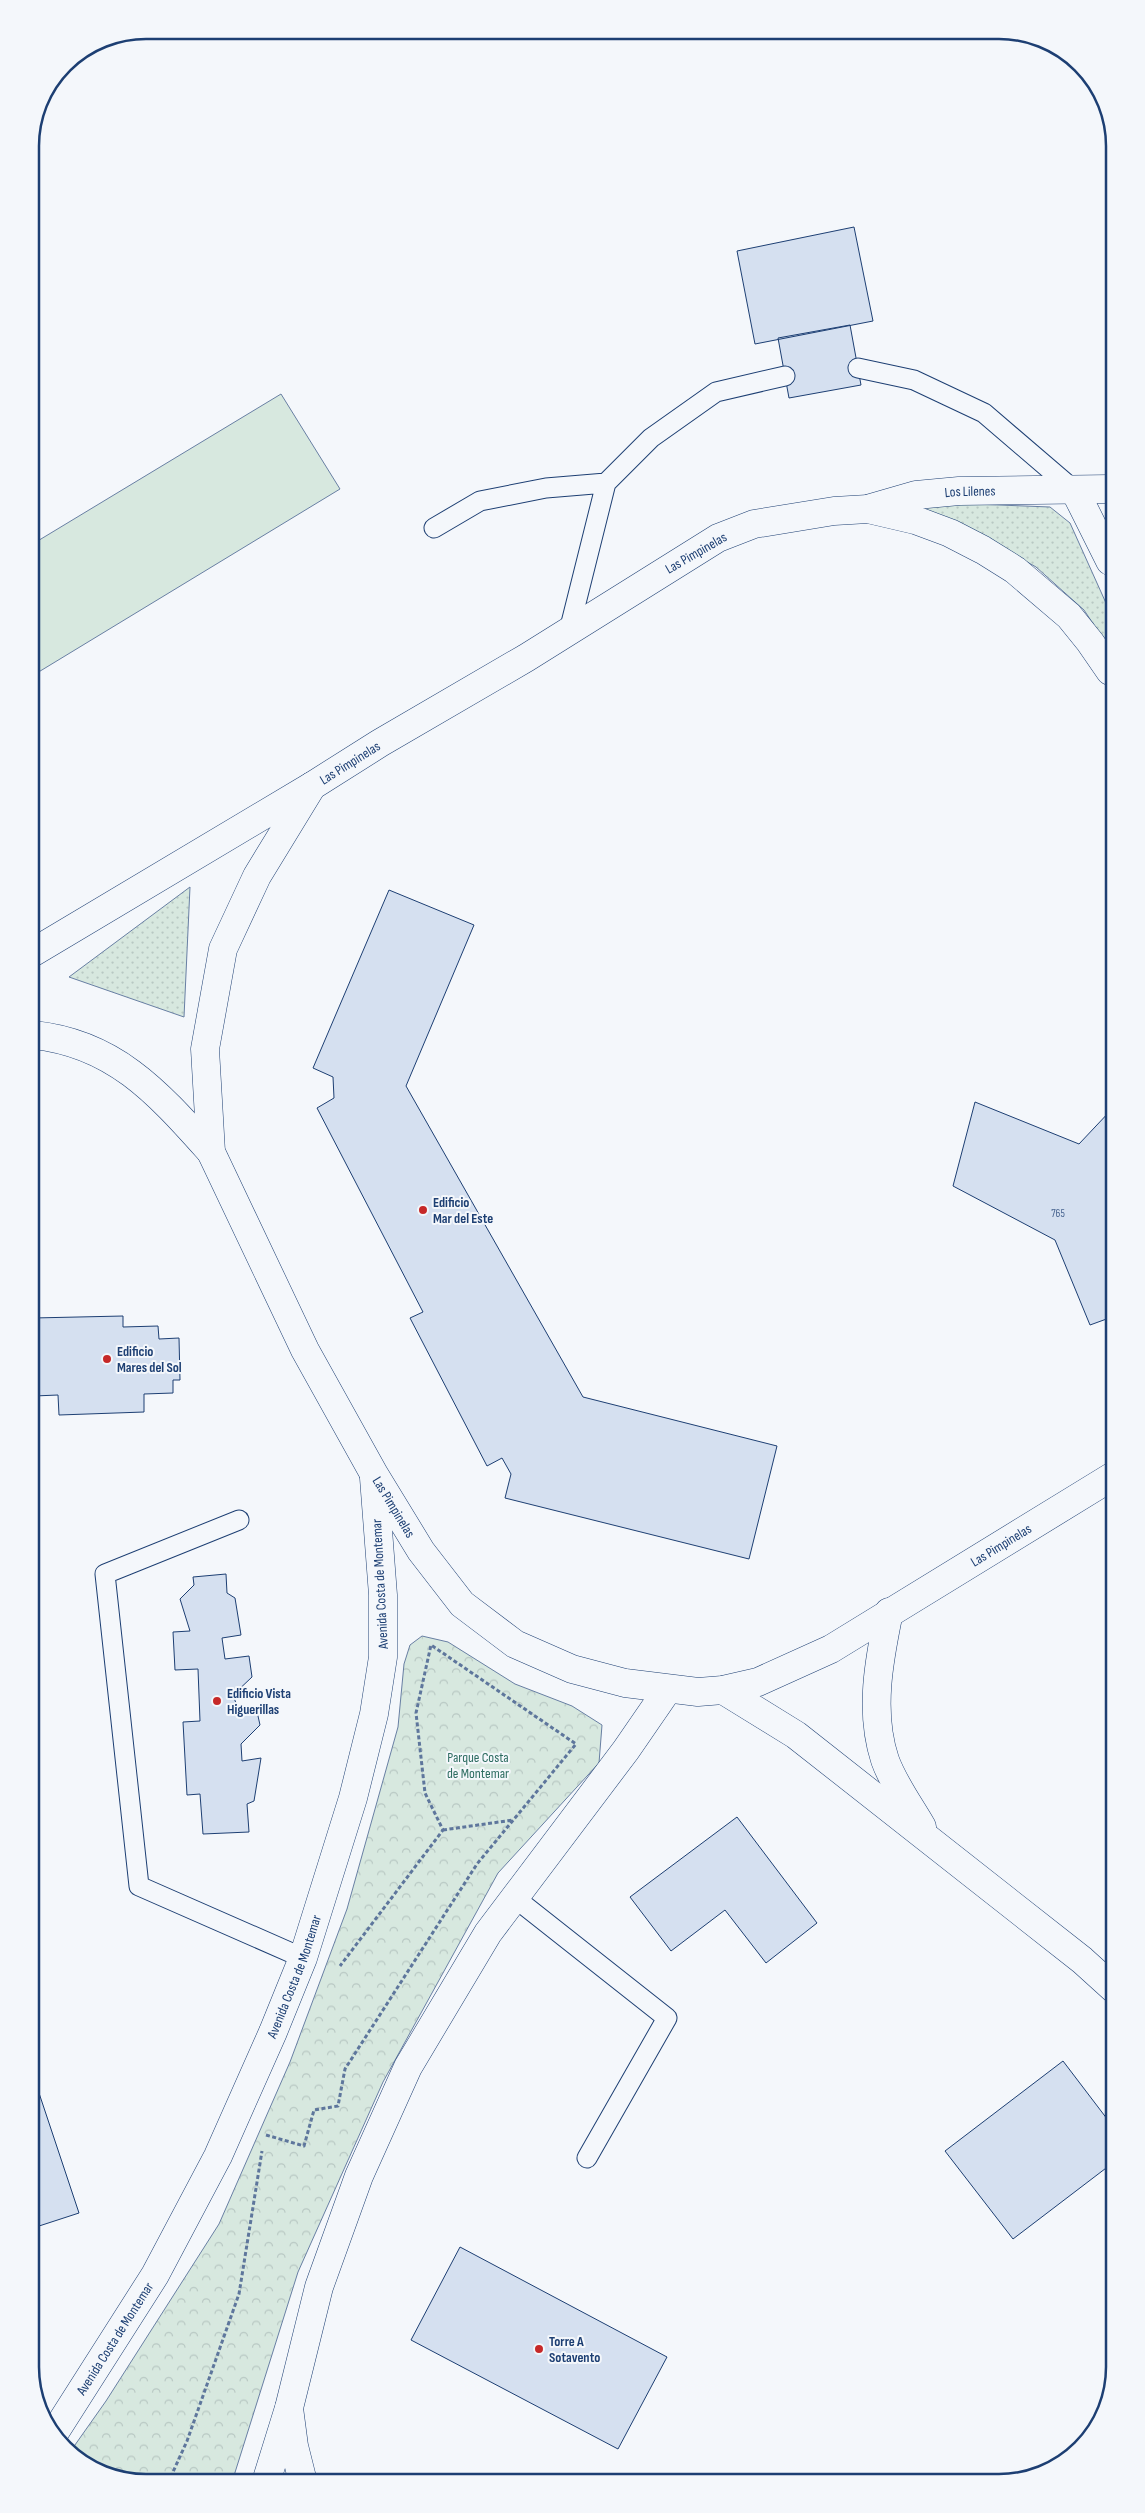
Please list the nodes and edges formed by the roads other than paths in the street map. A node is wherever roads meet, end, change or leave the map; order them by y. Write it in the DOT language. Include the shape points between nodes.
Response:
graph roads {
  1 [pos="858,368"];
  2 [pos="785,376"];
  3 [pos="606,483"];
  4 [pos="1106,489"];
  5 [pos="1075,491"];
  6 [pos="868,509"];
  7 [pos="434,528"];
  8 [pos="1106,553"];
  9 [pos="569,632"];
  10 [pos="1106,664"];
  11 [pos="312,786"];
  12 [pos="39,949"];
  13 [pos="39,1036"];
  14 [pos="211,1152"];
  15 [pos="374,1474"];
  16 [pos="1106,1480"];
  17 [pos="239,1520"];
  18 [pos="889,1612"];
  19 [pos="668,1689"];
  20 [pos="723,1690"];
  21 [pos="928,1837"];
  22 [pos="515,1898"];
  23 [pos="303,1958"];
  24 [pos="1106,1982"];
  25 [pos="587,2158"];
  26 [pos="289,2408"];
  27 [pos="58,2428"];
  28 [pos="268,2474"];
  29 [pos="301,2474"];
  1 -- 5 [label="lane" via="914,380 984,413"];
  2 -- 3 [label="lane" via="716,392 650,438"];
  3 -- 7 [label="lane" via="546,488 480,501"];
  3 -- 9 [label="lane"];
  4 -- 5 [label="street, Los Lilenes"];
  5 -- 6 [label="street, Los Lilenes" via="950,492 916,495"];
  5 -- 8 [label="street"];
  6 -- 9 [label="street, Las Pimpinelas" via="794,515 754,524 718,538"];
  6 -- 10 [label="street, Las Pimpinelas" via="915,520 950,533 1015,570 1068,616"];
  9 -- 11 [label="street, Las Pimpinelas"];
  11 -- 12 [label="street, Las Pimpinelas"];
  11 -- 14 [label="street, Las Pimpinelas" via="257,876 223,949 205,1049"];
  13 -- 14 [label="street, Las Pimpinelas" via="76,1044 131,1071 165,1100"];
  14 -- 15 [label="street, Las Pimpinelas" via="305,1350"];
  15 -- 19 [label="street, Las Pimpinelas" via="421,1551 462,1604 515,1644 572,1669 625,1683"];
  15 -- 23 [label="street, Avenida Costa de Montemar" via="383,1596 383,1657 374,1714 353,1798"];
  16 -- 18 [label="street, Las Pimpinelas"];
  17 -- 23 [label="lane" via="105,1574 139,1886"];
  18 -- 20 [label="street, Las Pimpinelas" via="831,1649 758,1682"];
  18 -- 21 [label="street" via="879,1661 876,1715 885,1760"];
  19 -- 20 [label="street, Las Pimpinelas"];
  19 -- 22 [label="street"];
  20 -- 21 [label="street" via="796,1735"];
  21 -- 24 [label="street"];
  22 -- 25 [label="lane" via="667,2018"];
  22 -- 26 [label="street" via="488,1933 408,2067 359,2176 319,2287"];
  23 -- 27 [label="street, Avenida Costa de Montemar" via="218,2156 155,2275"];
  26 -- 28 [label="street"];
  26 -- 29 [label="street"];
}
